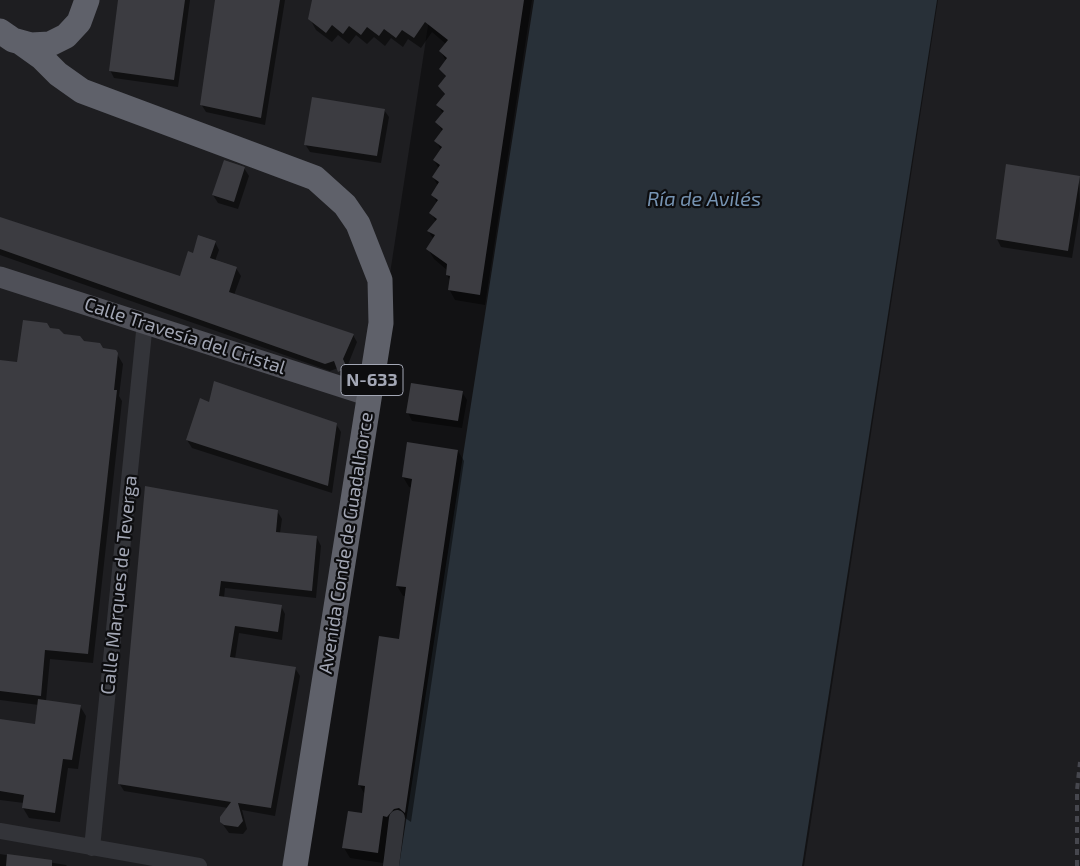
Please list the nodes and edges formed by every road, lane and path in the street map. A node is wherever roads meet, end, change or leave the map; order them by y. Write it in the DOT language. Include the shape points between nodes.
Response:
graph roads {
  1 [pos="87,0"];
  2 [pos="72,30"];
  3 [pos="10,37"];
  4 [pos="67,81"];
  5 [pos="0,277"];
  6 [pos="145,322"];
  7 [pos="370,396"];
  8 [pos="396,818"];
  9 [pos="0,831"];
  10 [pos="92,848"];
  11 [pos="199,866"];
  12 [pos="294,866"];
  13 [pos="391,866"];
  1 -- 2 [label="highway" via="80,22"];
  2 -- 3 [label="highway" via="50,44 31,45"];
  2 -- 4 [label="highway" via="66,47"];
  3 -- 4 [label="highway, Avenida Conde de Guadalhorce" via="41,57"];
  4 -- 7 [label="highway, Avenida Conde de Guadalhorce / N-633" via="100,99 315,178 344,205 358,224 380,280 381,323"];
  5 -- 6 [label="main road, Calle Travesía del Cristal"];
  6 -- 7 [label="main road, Calle Travesía del Cristal"];
  6 -- 10 [label="street, Calle Marques de Teverga"];
  7 -- 12 [label="highway, Avenida Conde de Guadalhorce / N-633"];
  8 -- 13 [label="street"];
  9 -- 10 [label="street"];
  10 -- 11 [label="street"];
}
